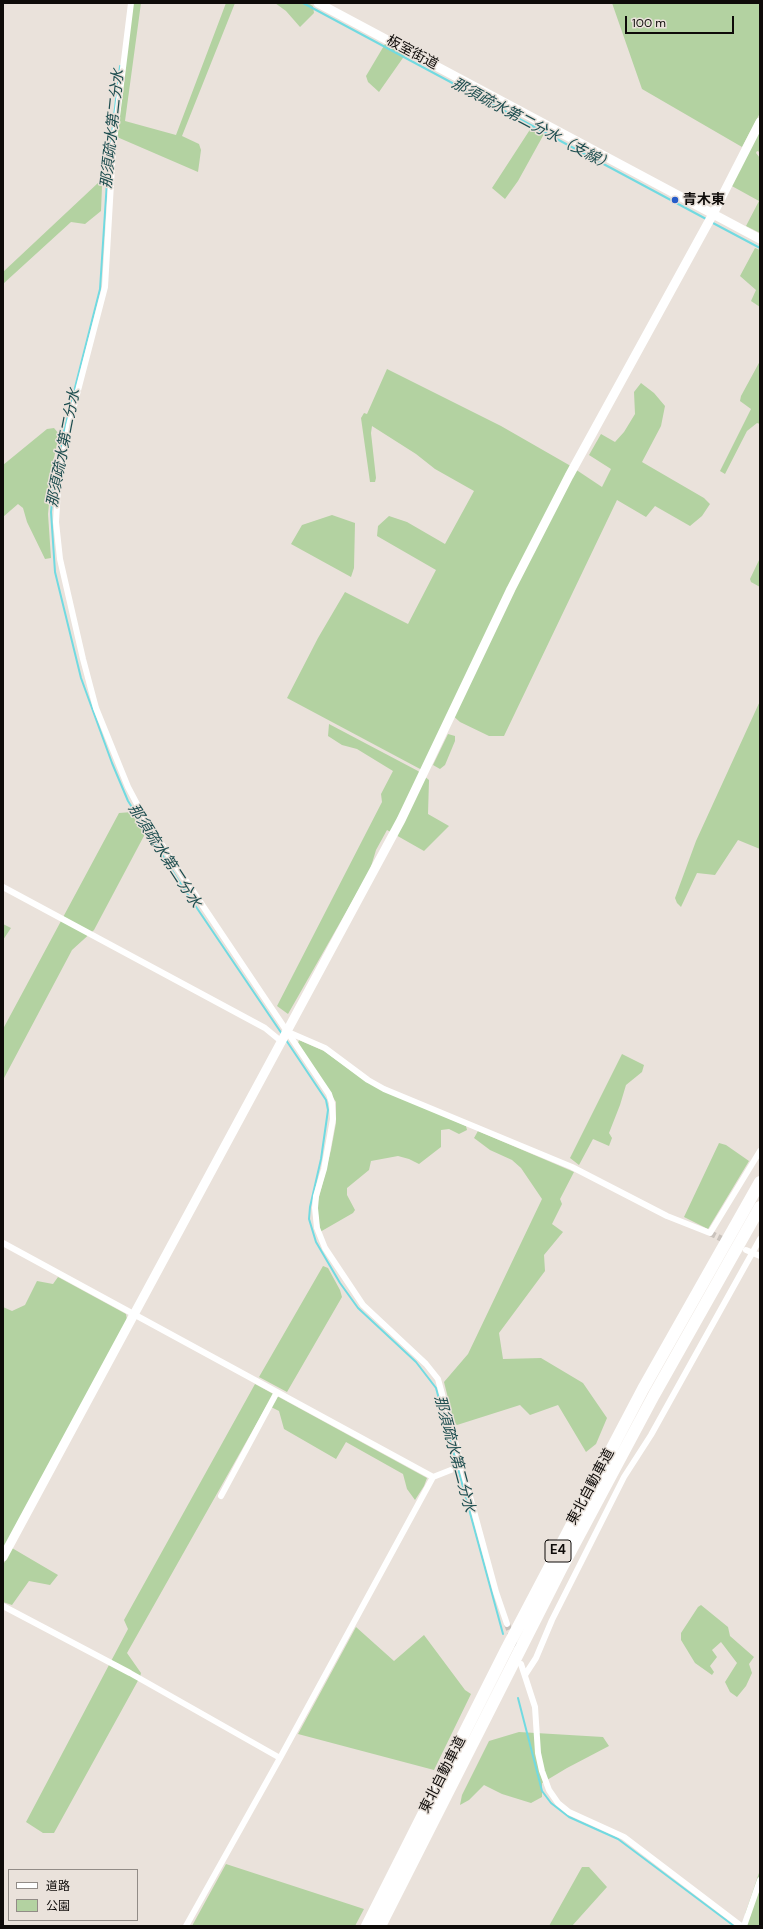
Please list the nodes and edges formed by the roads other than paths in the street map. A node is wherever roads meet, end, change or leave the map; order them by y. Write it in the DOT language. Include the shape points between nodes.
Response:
graph roads {
  1 [pos="131,3"];
  2 [pos="318,3"];
  3 [pos="760,122"];
  4 [pos="713,214"];
  5 [pos="760,239"];
  6 [pos="3,887"];
  7 [pos="288,1032"];
  8 [pos="282,1042"];
  9 [pos="760,1151"];
  10 [pos="760,1182"];
  11 [pos="760,1207"];
  12 [pos="760,1239"];
  13 [pos="3,1243"];
  14 [pos="749,1251"];
  15 [pos="760,1256"];
  16 [pos="134,1315"];
  17 [pos="277,1392"];
  18 [pos="462,1466"];
  19 [pos="433,1477"];
  20 [pos="221,1496"];
  21 [pos="3,1558"];
  22 [pos="3,1606"];
  23 [pos="507,1624"];
  24 [pos="521,1664"];
  25 [pos="525,1675"];
  26 [pos="280,1758"];
  27 [pos="760,1880"];
  28 [pos="186,1926"];
  29 [pos="367,1926"];
  30 [pos="380,1926"];
  31 [pos="742,1926"];
  1 -- 7 [label="street" via="113,149 104,287 69,425 59,476 56,522 60,559 90,688 128,787 146,822"];
  2 -- 4 [label="street, 板室街道"];
  3 -- 4 [label="street"];
  4 -- 5 [label="street, 板室街道"];
  4 -- 7 [label="street" via="569,476 511,589 404,814"];
  6 -- 8 [label="street" via="265,1028"];
  7 -- 8 [label="street"];
  7 -- 9 [label="street" via="325,1048 384,1089 572,1167 667,1216 710,1233"];
  7 -- 18 [label="street" via="329,1094 332,1103 331,1134 315,1208 320,1236 325,1248 363,1305 426,1364 438,1379"];
  8 -- 16 [label="street"];
  10 -- 29 [label="highway, 東北自動車道 / E4" via="635,1403 506,1650"];
  11 -- 30 [label="highway, 東北自動車道 / E4" via="654,1395 562,1569"];
  12 -- 14 [label="street"];
  13 -- 16 [label="street"];
  14 -- 15 [label="street"];
  14 -- 25 [label="street" via="651,1435 624,1477 552,1620 536,1658"];
  16 -- 17 [label="street"];
  16 -- 21 [label="street"];
  17 -- 19 [label="street"];
  17 -- 20 [label="street"];
  18 -- 19 [label="street"];
  18 -- 23 [label="street"];
  19 -- 26 [label="street"];
  22 -- 26 [label="street" via="130,1673"];
  24 -- 25 [label="street"];
  25 -- 31 [label="street" via="535,1707 538,1753 542,1770 549,1790 558,1803 569,1812 624,1837"];
  26 -- 28 [label="street"];
  27 -- 31 [label="street"];
}
